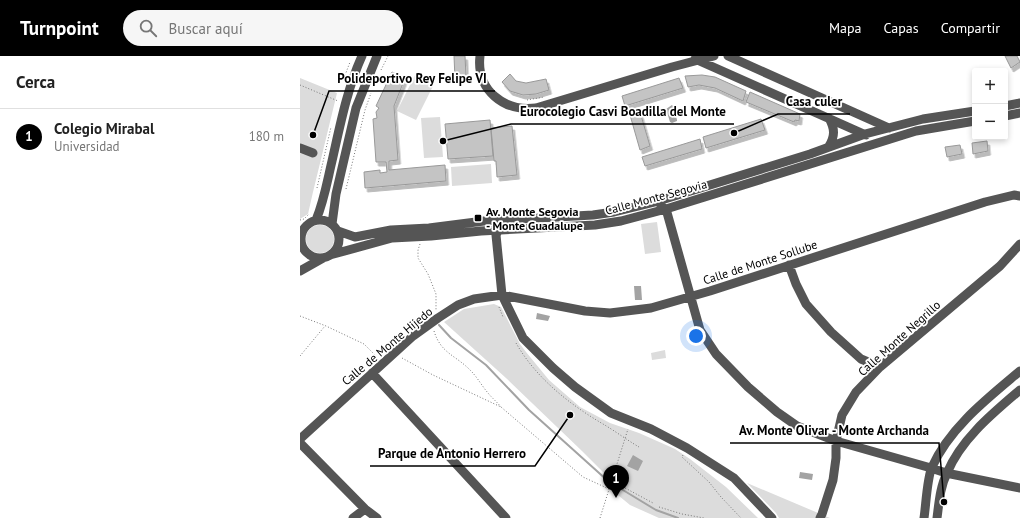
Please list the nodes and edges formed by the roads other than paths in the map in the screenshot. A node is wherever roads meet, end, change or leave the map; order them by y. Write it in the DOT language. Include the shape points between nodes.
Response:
graph roads {
  1 [pos="362,56"];
  2 [pos="377,56"];
  3 [pos="480,56"];
  4 [pos="714,56"];
  5 [pos="728,56"];
  6 [pos="748,56"];
  7 [pos="693,58"];
  8 [pos="750,66"];
  9 [pos="1020,104"];
  10 [pos="1008,106"];
  11 [pos="972,111"];
  12 [pos="1020,113"];
  13 [pos="1008,115"];
  14 [pos="829,118"];
  15 [pos="972,122"];
  16 [pos="889,128"];
  17 [pos="865,134"];
  18 [pos="884,141"];
  19 [pos="829,146"];
  20 [pos="300,148"];
  21 [pos="312,153"];
  22 [pos="673,196"];
  23 [pos="1020,196"];
  24 [pos="654,202"];
  25 [pos="666,209"];
  26 [pos="316,220"];
  27 [pos="504,220"];
  28 [pos="484,221"];
  29 [pos="335,228"];
  30 [pos="302,230"];
  31 [pos="495,232"];
  32 [pos="1020,244"];
  33 [pos="304,249"];
  34 [pos="326,257"];
  35 [pos="789,265"];
  36 [pos="300,271"];
  37 [pos="502,295"];
  38 [pos="690,297"];
  39 [pos="880,367"];
  40 [pos="1020,371"];
  41 [pos="372,373"];
  42 [pos="1020,390"];
  43 [pos="300,439"];
  44 [pos="836,441"];
  45 [pos="300,443"];
  46 [pos="932,468"];
  47 [pos="946,473"];
  48 [pos="1020,488"];
  49 [pos="365,509"];
  50 [pos="354,518"];
  51 [pos="377,518"];
  52 [pos="506,518"];
  53 [pos="772,518"];
  54 [pos="820,518"];
  55 [pos="924,518"];
  56 [pos="937,518"];
  1 -- 26 [label="street" via="354,73 326,192"];
  2 -- 29 [label="street" via="356,108 336,194"];
  3 -- 7 [label="street" via="481,72 489,90 504,103 523,109 536,108"];
  4 -- 7 [label="street"];
  5 -- 8 [label="street"];
  6 -- 8 [label="street"];
  7 -- 14 [label="street"];
  8 -- 16 [label="street"];
  9 -- 10 [label="street"];
  11 -- 16 [label="street, Calle Monte Segovia" via="923,119"];
  12 -- 13 [label="street"];
  14 -- 17 [label="street"];
  14 -- 19 [label="street" via="834,133"];
  15 -- 18 [label="street, Calle Monte Segovia"];
  16 -- 17 [label="street, Calle Monte Segovia"];
  16 -- 18 [label="street" via="889,136"];
  17 -- 18 [label="street"];
  17 -- 19 [label="street, Calle Monte Segovia"];
  18 -- 25 [label="street, Calle Monte Segovia"];
  19 -- 22 [label="street, Calle Monte Segovia"];
  20 -- 21 [label="street"];
  22 -- 24 [label="street, Calle Monte Segovia"];
  22 -- 25 [label="street"];
  23 -- 35 [label="street, Calle de Monte Sollube" via="985,202"];
  24 -- 25 [label="street"];
  24 -- 27 [label="street, Calle Monte Segovia" via="593,216"];
  25 -- 31 [label="street, Calle Monte Segovia" via="595,225"];
  25 -- 38 [label="street"];
  26 -- 29 [label="street" via="324,220"];
  26 -- 30 [label="street"];
  27 -- 28 [label="street, Calle Monte Segovia"];
  27 -- 31 [label="street"];
  28 -- 29 [label="street, Calle Monte Segovia" via="391,230 355,237"];
  28 -- 31 [label="street"];
  29 -- 34 [label="street" via="339,236 338,245 334,253"];
  30 -- 33 [label="street"];
  31 -- 34 [label="street, Calle Monte Segovia" via="392,238"];
  31 -- 37 [label="street"];
  32 -- 39 [label="street, Calle Monte Negrillo" via="1000,266"];
  33 -- 34 [label="street" via="312,256"];
  33 -- 36 [label="street" via="307,262"];
  34 -- 36 [label="street, Calle Monte Segovia"];
  35 -- 38 [label="street, Calle de Monte Sollube"];
  35 -- 39 [label="street" via="806,304 831,332 861,359"];
  37 -- 38 [label="street, Calle de Monte Sollube" via="585,311 610,313 651,308"];
  37 -- 41 [label="street, Calle de Monte Hijedo" via="458,305 434,320"];
  37 -- 53 [label="street" via="523,338 575,388 611,413 651,429 687,448 734,478"];
  38 -- 44 [label="street" via="700,330 716,354 748,387 796,426"];
  39 -- 44 [label="street, Calle Monte Negrillo" via="856,392 842,415"];
  40 -- 46 [label="street" via="975,409 947,441"];
  41 -- 43 [label="street, Calle de Monte Hijedo"];
  41 -- 52 [label="street"];
  42 -- 47 [label="street" via="972,435 958,451"];
  44 -- 46 [label="street"];
  44 -- 54 [label="street, Calle Monte Negrillo" via="833,480"];
  45 -- 49 [label="street"];
  46 -- 47 [label="street"];
  46 -- 55 [label="street"];
  47 -- 48 [label="street"];
  47 -- 56 [label="street"];
  49 -- 50 [label="street"];
  49 -- 51 [label="street"];
}
